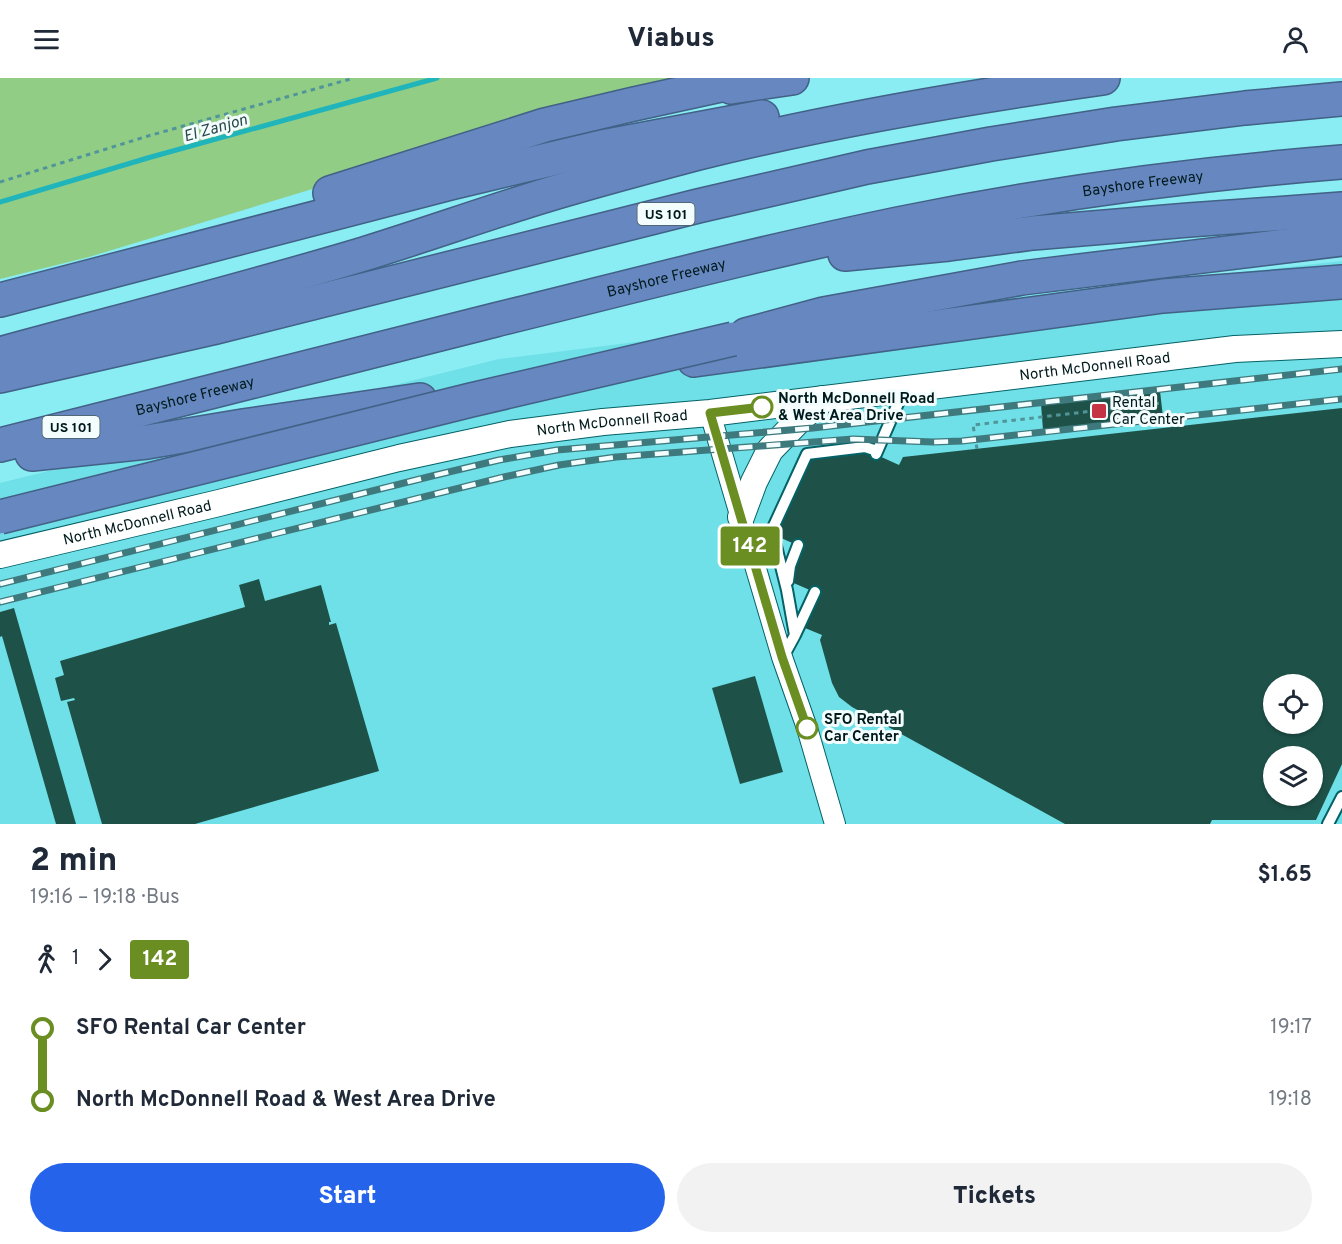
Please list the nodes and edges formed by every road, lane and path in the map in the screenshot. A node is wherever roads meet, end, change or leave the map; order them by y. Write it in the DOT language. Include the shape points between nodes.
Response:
graph roads {
  1 [pos="354,78"];
  2 [pos="753,78"];
  3 [pos="792,78"];
  4 [pos="987,78"];
  5 [pos="1103,78"];
  6 [pos="1342,99"];
  7 [pos="634,104"];
  8 [pos="1342,162"];
  9 [pos="0,182"];
  10 [pos="1342,209"];
  11 [pos="1342,239"];
  12 [pos="1342,263"];
  13 [pos="706,268"];
  14 [pos="1094,275"];
  15 [pos="1342,282"];
  16 [pos="1,300"];
  17 [pos="1342,328"];
  18 [pos="1342,344"];
  19 [pos="1235,349"];
  20 [pos="0,354"];
  21 [pos="0,376"];
  22 [pos="905,389"];
  23 [pos="823,399"];
  24 [pos="1161,404"];
  25 [pos="710,413"];
  26 [pos="0,445"];
  27 [pos="977,449"];
  28 [pos="0,457"];
  29 [pos="741,517"];
  30 [pos="0,518"];
  31 [pos="798,545"];
  32 [pos="0,555"];
  33 [pos="787,590"];
  34 [pos="814,592"];
  35 [pos="795,635"];
  36 [pos="782,657"];
  37 [pos="1342,797"];
  38 [pos="835,824"];
  39 [pos="1328,824"];
  1 -- 9 [label="path"];
  2 -- 7 [label="highway"];
  3 -- 7 [label="highway"];
  4 -- 16 [label="highway" via="602,147"];
  5 -- 20 [label="highway" via="925,106 699,153 529,200 280,278"];
  6 -- 21 [label="highway, US 101" via="1116,124 867,167 212,328"];
  7 -- 16 [label="highway" via="439,158"];
  8 -- 13 [label="highway, Bayshore Freeway / US 101" via="1240,171 1018,202"];
  10 -- 13 [label="highway" via="1033,233"];
  11 -- 14 [label="highway"];
  12 -- 14 [label="highway"];
  13 -- 26 [label="highway, Bayshore Freeway / US 101"];
  14 -- 30 [label="highway, bridge" via="733,339"];
  15 -- 28 [label="highway" via="1107,303 147,442"];
  17 -- 19 [label="street, North McDonnell Road"];
  18 -- 19 [label="street, North McDonnell Road"];
  19 -- 22 [label="street, North McDonnell Road"];
  22 -- 23 [label="street, North McDonnell Road"];
  22 -- 33 [label="lane" via="877,453 865,447 807,453 772,530"];
  23 -- 25 [label="street, North McDonnell Road"];
  23 -- 29 [label="street" via="770,450"];
  24 -- 27 [label="path" via="973,425"];
  25 -- 29 [label="street"];
  25 -- 32 [label="street, North McDonnell Road" via="510,434"];
  29 -- 36 [label="street"];
  31 -- 33 [label="lane"];
  33 -- 35 [label="lane"];
  34 -- 35 [label="lane"];
  35 -- 36 [label="lane"];
  36 -- 38 [label="street"];
  37 -- 39 [label="lane"];
}
